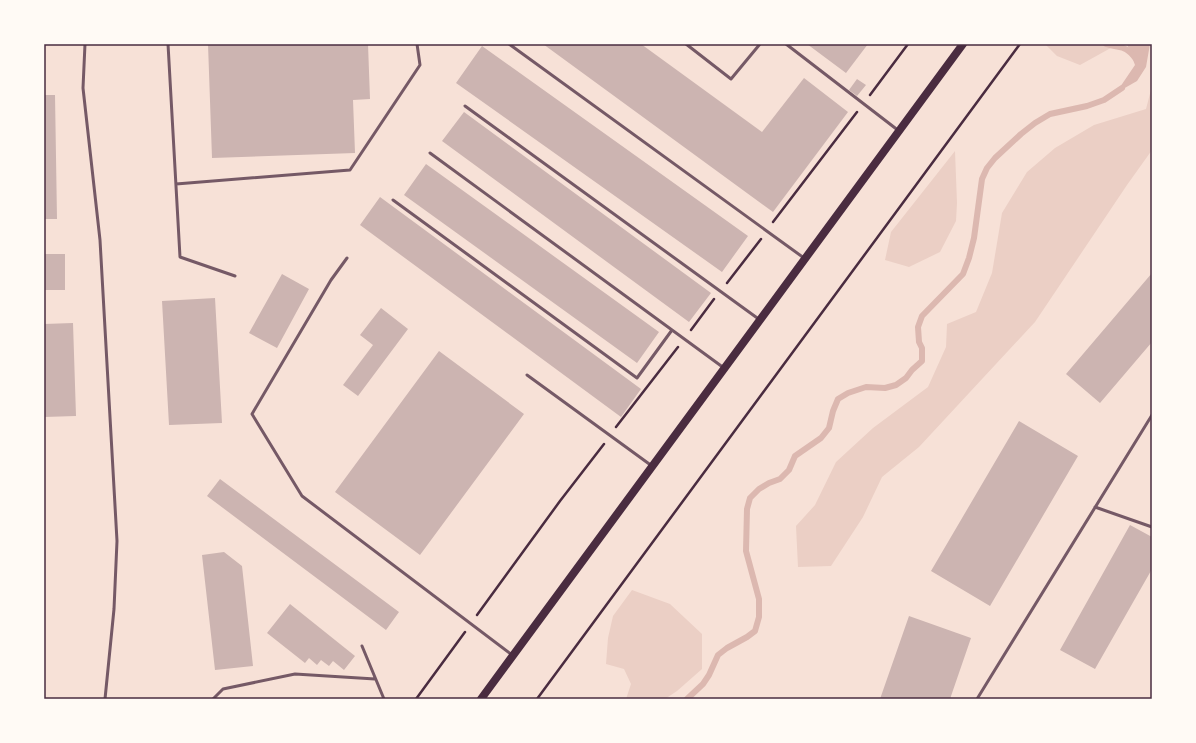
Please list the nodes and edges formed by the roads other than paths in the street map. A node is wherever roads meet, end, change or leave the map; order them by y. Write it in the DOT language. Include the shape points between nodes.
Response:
graph roads {
  1 [pos="85,44"];
  2 [pos="168,44"];
  3 [pos="417,44"];
  4 [pos="509,44"];
  5 [pos="686,44"];
  6 [pos="760,44"];
  7 [pos="786,44"];
  8 [pos="963,44"];
  9 [pos="465,106"];
  10 [pos="899,131"];
  11 [pos="430,153"];
  12 [pos="176,184"];
  13 [pos="393,200"];
  14 [pos="347,258"];
  15 [pos="805,258"];
  16 [pos="235,276"];
  17 [pos="760,320"];
  18 [pos="672,330"];
  19 [pos="724,368"];
  20 [pos="527,375"];
  21 [pos="1152,415"];
  22 [pos="652,466"];
  23 [pos="1095,507"];
  24 [pos="1152,527"];
  25 [pos="362,646"];
  26 [pos="513,656"];
  27 [pos="375,679"];
  28 [pos="104,699"];
  29 [pos="213,699"];
  30 [pos="384,699"];
  31 [pos="481,699"];
  32 [pos="977,699"];
  1 -- 28 [label="lane" via="83,88 100,240 117,541 114,609"];
  2 -- 12 [label="lane"];
  3 -- 12 [label="lane" via="420,65 350,170"];
  4 -- 15 [label="lane"];
  5 -- 6 [label="lane" via="731,79"];
  7 -- 10 [label="lane"];
  8 -- 10 [label="main road"];
  9 -- 17 [label="lane"];
  10 -- 15 [label="main road"];
  11 -- 18 [label="lane"];
  12 -- 16 [label="lane" via="180,257"];
  13 -- 18 [label="lane" via="637,378"];
  14 -- 26 [label="lane" via="331,280 252,414 302,496"];
  15 -- 17 [label="main road"];
  17 -- 19 [label="main road"];
  18 -- 19 [label="lane"];
  19 -- 22 [label="main road"];
  20 -- 22 [label="lane"];
  21 -- 23 [label="lane"];
  22 -- 26 [label="main road"];
  23 -- 24 [label="lane"];
  23 -- 32 [label="lane"];
  25 -- 27 [label="lane"];
  26 -- 31 [label="main road"];
  27 -- 29 [label="lane" via="295,674 223,689"];
  27 -- 30 [label="lane"];
}
